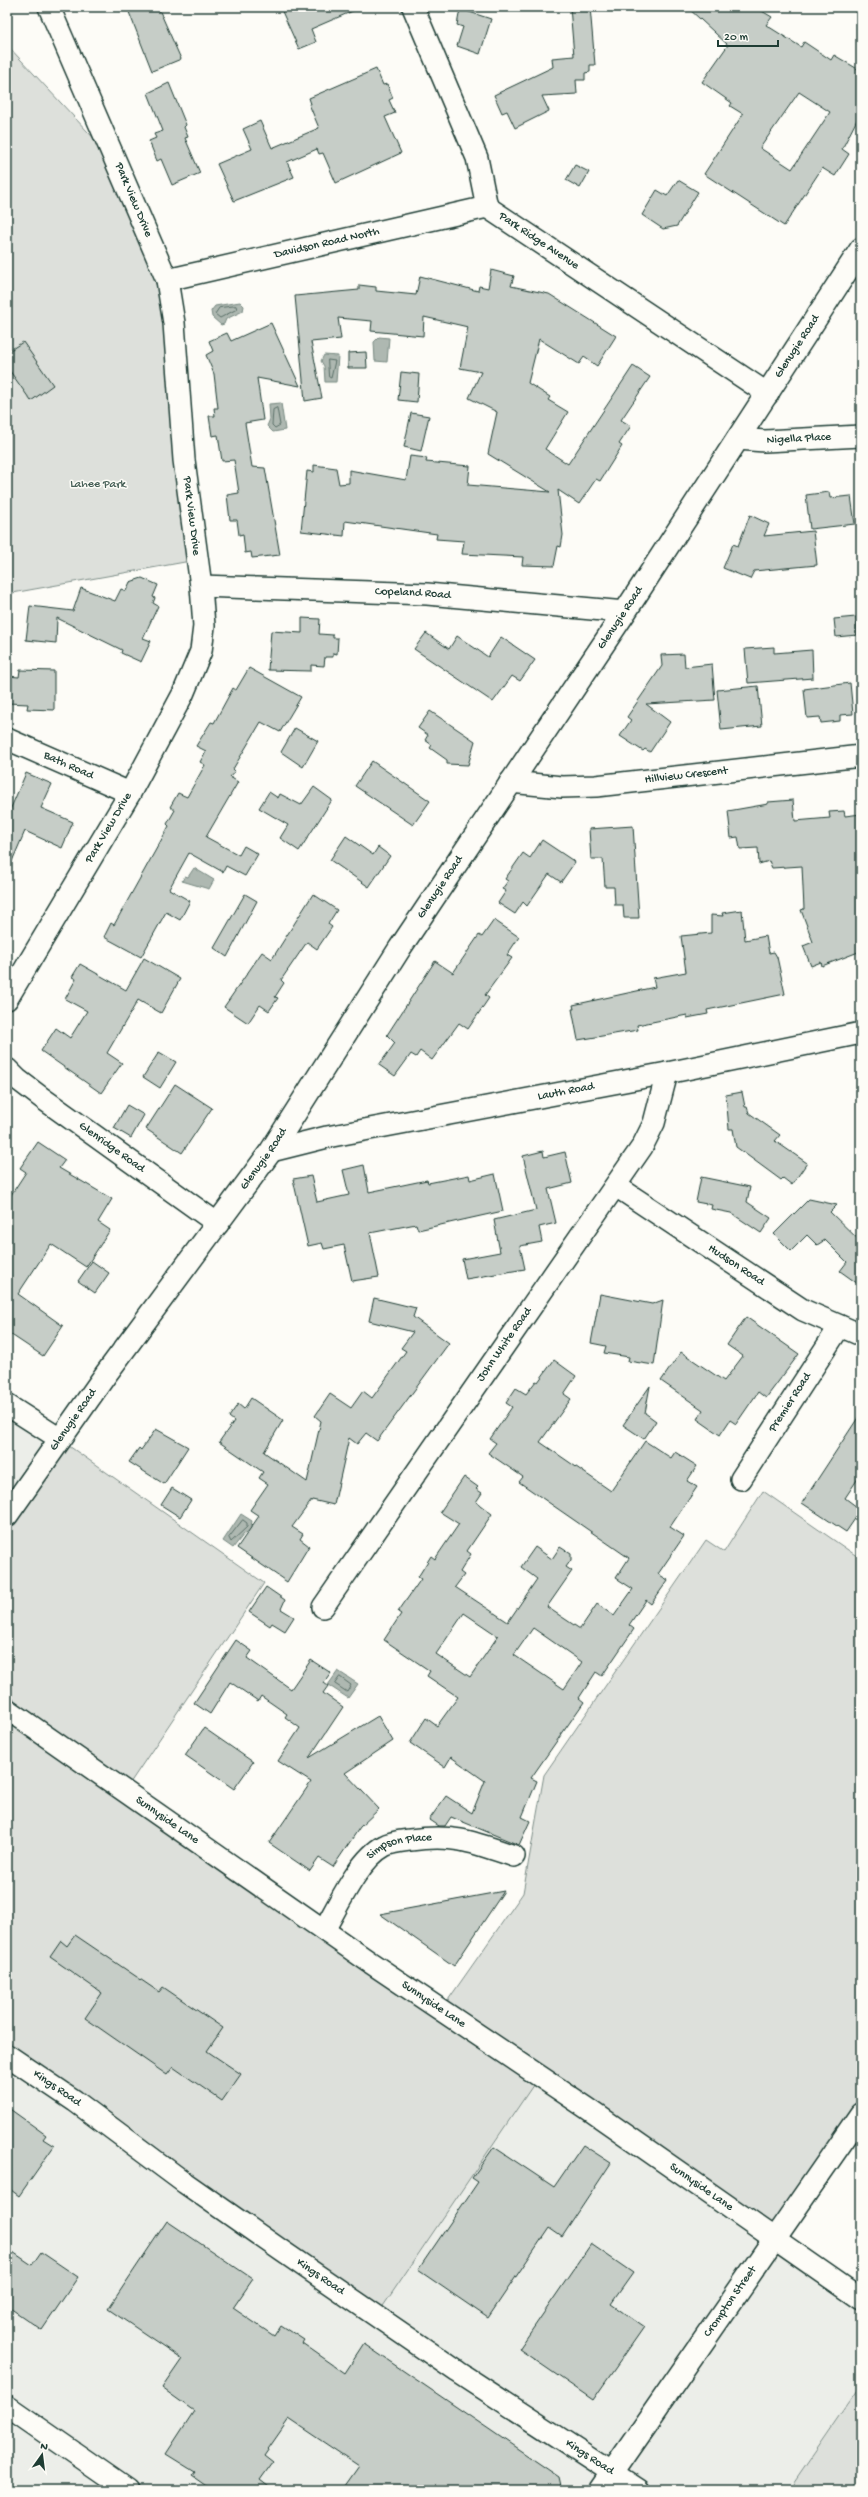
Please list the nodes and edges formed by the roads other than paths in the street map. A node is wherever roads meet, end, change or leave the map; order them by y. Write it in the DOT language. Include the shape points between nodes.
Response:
graph roads {
  1 [pos="49,7"];
  2 [pos="413,7"];
  3 [pos="487,207"];
  4 [pos="861,249"];
  5 [pos="167,280"];
  6 [pos="768,394"];
  7 [pos="861,436"];
  8 [pos="737,439"];
  9 [pos="201,586"];
  10 [pos="625,612"];
  11 [pos="7,739"];
  12 [pos="861,756"];
  13 [pos="510,782"];
  14 [pos="130,793"];
  15 [pos="7,999"];
  16 [pos="861,1033"];
  17 [pos="7,1068"];
  18 [pos="667,1073"];
  19 [pos="271,1151"];
  20 [pos="616,1186"];
  21 [pos="218,1224"];
  22 [pos="840,1326"];
  23 [pos="861,1335"];
  24 [pos="7,1405"];
  25 [pos="60,1439"];
  26 [pos="741,1479"];
  27 [pos="7,1516"];
  28 [pos="323,1606"];
  29 [pos="7,1709"];
  30 [pos="514,1856"];
  31 [pos="324,1930"];
  32 [pos="7,2055"];
  33 [pos="861,2114"];
  34 [pos="774,2238"];
  35 [pos="861,2299"];
  36 [pos="7,2406"];
  37 [pos="613,2471"];
  38 [pos="128,2490"];
  39 [pos="600,2490"];
  40 [pos="639,2490"];
  1 -- 5 [label="street, Park View Drive"];
  2 -- 3 [label="street, Park Ridge Avenue" via="477,158"];
  3 -- 5 [label="street, Davidson Road North"];
  3 -- 6 [label="street, Park Ridge Avenue"];
  4 -- 6 [label="street, Glenugie Road"];
  5 -- 9 [label="street, Park View Drive" via="174,323 184,460"];
  6 -- 8 [label="street, Glenugie Road"];
  7 -- 8 [label="street, Nigella Place" via="765,441"];
  8 -- 10 [label="street, Glenugie Road"];
  9 -- 10 [label="street, Copeland Road" via="427,594"];
  9 -- 14 [label="street, Park View Drive" via="204,626 201,651 183,694"];
  10 -- 13 [label="street, Glenugie Road"];
  11 -- 14 [label="street, Bath Road"];
  12 -- 13 [label="street, Hillview Crescent" via="596,786 562,787"];
  13 -- 19 [label="street, Glenugie Road" via="400,948"];
  14 -- 15 [label="street, Park View Drive"];
  16 -- 18 [label="street, Lauth Road"];
  17 -- 21 [label="street, Glenridge Road" via="42,1098"];
  18 -- 19 [label="street, Lauth Road" via="327,1137"];
  18 -- 20 [label="street, John White Road" via="654,1123 642,1147"];
  19 -- 21 [label="street, Glenugie Road"];
  20 -- 22 [label="street, Hudson Road" via="802,1310"];
  20 -- 28 [label="street, John White Road"];
  21 -- 25 [label="street, Glenugie Road"];
  22 -- 23 [label="street, Hudson Road"];
  22 -- 26 [label="street, Premier Road"];
  24 -- 25 [label="street"];
  25 -- 27 [label="street, Glenugie Road"];
  29 -- 31 [label="street, Sunnyside Lane"];
  30 -- 31 [label="street, Simpson Place" via="456,1837 422,1838 384,1846 369,1859"];
  31 -- 34 [label="street, Sunnyside Lane"];
  32 -- 37 [label="street, Kings Road" via="75,2101 184,2183 458,2372"];
  33 -- 34 [label="street, Crompton Street"];
  34 -- 35 [label="street, Sunnyside Lane"];
  34 -- 37 [label="street, Crompton Street"];
  36 -- 38 [label="street"];
  37 -- 39 [label="street, Crompton Street"];
  37 -- 40 [label="street, Kings Road"];
}
